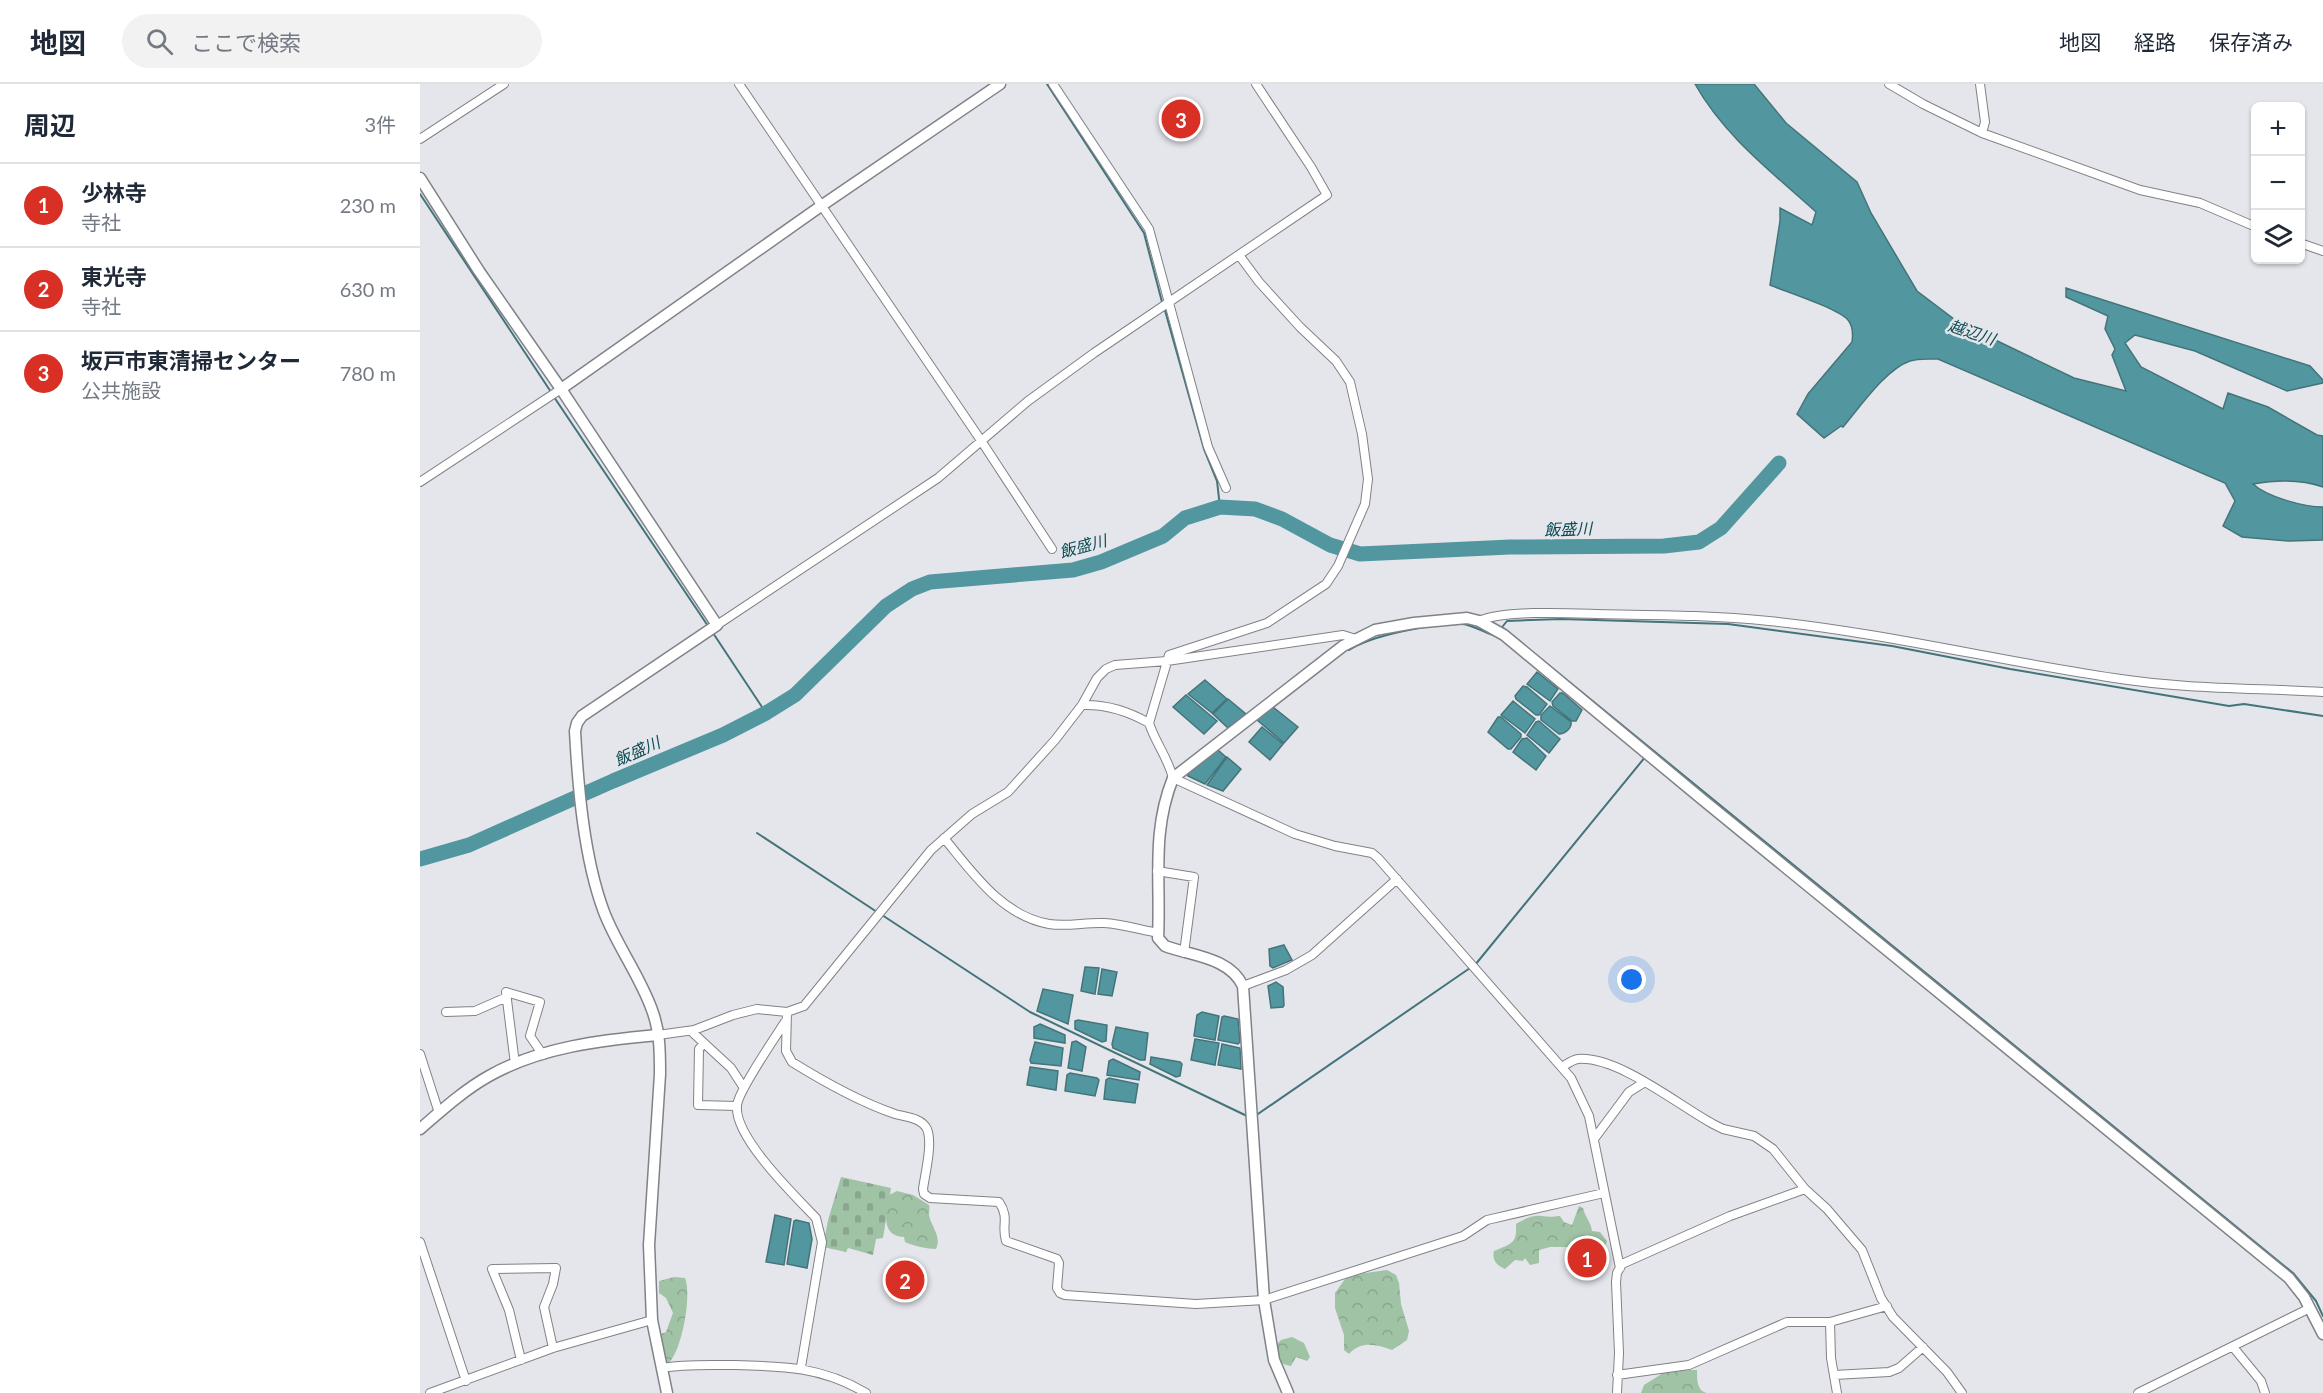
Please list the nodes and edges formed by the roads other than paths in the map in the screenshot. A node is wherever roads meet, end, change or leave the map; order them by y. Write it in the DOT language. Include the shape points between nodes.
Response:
graph roads {
  1 [pos="504,84"];
  2 [pos="739,84"];
  3 [pos="1000,84"];
  4 [pos="1053,84"];
  5 [pos="1256,84"];
  6 [pos="1889,84"];
  7 [pos="1980,84"];
  8 [pos="1982,133"];
  9 [pos="420,139"];
  10 [pos="420,178"];
  11 [pos="821,206"];
  12 [pos="2251,225"];
  13 [pos="2305,244"];
  14 [pos="2323,251"];
  15 [pos="1239,255"];
  16 [pos="1168,303"];
  17 [pos="559,390"];
  18 [pos="980,439"];
  19 [pos="420,482"];
  20 [pos="1226,488"];
  21 [pos="1052,549"];
  22 [pos="1479,621"];
  23 [pos="717,625"];
  24 [pos="1356,639"];
  25 [pos="1167,661"];
  26 [pos="2323,692"];
  27 [pos="1082,705"];
  28 [pos="1149,723"];
  29 [pos="1173,778"];
  30 [pos="944,838"];
  31 [pos="1157,871"];
  32 [pos="1396,879"];
  33 [pos="1159,933"];
  34 [pos="1184,953"];
  35 [pos="1243,986"];
  36 [pos="507,997"];
  37 [pos="446,1012"];
  38 [pos="786,1016"];
  39 [pos="691,1031"];
  40 [pos="658,1035"];
  41 [pos="704,1043"];
  42 [pos="420,1054"];
  43 [pos="543,1055"];
  44 [pos="515,1064"];
  45 [pos="1562,1067"];
  46 [pos="1645,1082"];
  47 [pos="744,1088"];
  48 [pos="736,1106"];
  49 [pos="439,1113"];
  50 [pos="420,1129"];
  51 [pos="1594,1139"];
  52 [pos="1805,1189"];
  53 [pos="1604,1193"];
  54 [pos="420,1242"];
  55 [pos="1620,1268"];
  56 [pos="1264,1300"];
  57 [pos="1887,1306"];
  58 [pos="2310,1308"];
  59 [pos="652,1320"];
  60 [pos="1830,1322"];
  61 [pos="2323,1334"];
  62 [pos="1923,1347"];
  63 [pos="2233,1347"];
  64 [pos="553,1348"];
  65 [pos="521,1360"];
  66 [pos="801,1367"];
  67 [pos="661,1368"];
  68 [pos="1617,1375"];
  69 [pos="1834,1376"];
  70 [pos="466,1381"];
  71 [pos="430,1393"];
  72 [pos="667,1393"];
  73 [pos="864,1393"];
  74 [pos="1288,1393"];
  75 [pos="1617,1393"];
  76 [pos="1837,1393"];
  77 [pos="1962,1393"];
  78 [pos="2138,1393"];
  79 [pos="2265,1393"];
  1 -- 9 [label="street"];
  2 -- 11 [label="street"];
  3 -- 11 [label="street"];
  4 -- 16 [label="street" via="1149,230"];
  5 -- 15 [label="street" via="1327,195"];
  6 -- 8 [label="street"];
  7 -- 8 [label="street" via="1985,122"];
  8 -- 12 [label="street" via="2140,190 2200,203"];
  10 -- 17 [label="street"];
  11 -- 17 [label="street"];
  11 -- 18 [label="street"];
  13 -- 14 [label="street"];
  15 -- 16 [label="street"];
  15 -- 25 [label="street" via="1300,327 1336,361 1350,382 1368,479 1365,504 1326,584 1278,616 1169,656"];
  16 -- 18 [label="street"];
  16 -- 20 [label="street" via="1208,447"];
  17 -- 19 [label="street"];
  17 -- 23 [label="street"];
  18 -- 21 [label="street"];
  18 -- 23 [label="street" via="938,478"];
  22 -- 24 [label="street" via="1457,618 1414,623 1376,630"];
  22 -- 26 [label="street" via="1490,616 1559,613 1723,617 1839,631 2116,679"];
  22 -- 58 [label="street" via="1504,635 2289,1278"];
  23 -- 40 [label="street" via="582,716 575,731 582,815 603,911 647,997"];
  24 -- 25 [label="street" via="1343,635"];
  24 -- 29 [label="street"];
  25 -- 27 [label="street" via="1106,669"];
  25 -- 28 [label="street"];
  27 -- 28 [label="street" via="1115,708"];
  27 -- 30 [label="street" via="1008,792 972,814"];
  28 -- 29 [label="street"];
  29 -- 31 [label="street" via="1159,836"];
  29 -- 32 [label="street" via="1294,834 1372,853"];
  30 -- 33 [label="street" via="997,899 1016,912 1066,925 1106,923"];
  30 -- 38 [label="street" via="815,995"];
  31 -- 33 [label="street"];
  31 -- 34 [label="street" via="1194,877"];
  32 -- 35 [label="street" via="1312,955 1286,970"];
  32 -- 45 [label="street"];
  33 -- 34 [label="street" via="1158,938 1165,946"];
  34 -- 35 [label="street" via="1226,966"];
  35 -- 56 [label="street"];
  36 -- 37 [label="street" via="475,1011"];
  36 -- 43 [label="street" via="506,992 540,1002 530,1036"];
  36 -- 44 [label="street"];
  38 -- 39 [label="street" via="757,1009"];
  38 -- 47 [label="street"];
  38 -- 56 [label="street" via="786,1051 792,1062 884,1110 924,1124 929,1144 924,1194 930,1198 999,1202 1006,1212 1006,1241 1059,1260 1060,1293 1196,1304"];
  39 -- 40 [label="street"];
  39 -- 41 [label="street"];
  40 -- 43 [label="street" via="590,1043"];
  40 -- 59 [label="street" via="660,1074 649,1245"];
  41 -- 47 [label="street" via="731,1068"];
  41 -- 48 [label="street" via="699,1049 698,1105"];
  42 -- 49 [label="street"];
  43 -- 44 [label="street"];
  44 -- 49 [label="street" via="480,1082"];
  45 -- 46 [label="street" via="1577,1059 1584,1060 1611,1065"];
  45 -- 51 [label="street" via="1585,1107"];
  46 -- 51 [label="street" via="1629,1092"];
  46 -- 52 [label="street" via="1723,1129 1764,1141"];
  47 -- 48 [label="street"];
  48 -- 66 [label="street" via="750,1141 781,1183 819,1224 822,1242"];
  49 -- 50 [label="street"];
  51 -- 53 [label="street"];
  52 -- 55 [label="street" via="1730,1216"];
  52 -- 57 [label="street" via="1862,1250"];
  53 -- 55 [label="street"];
  53 -- 56 [label="street" via="1487,1220 1463,1236"];
  54 -- 70 [label="street"];
  55 -- 68 [label="street" via="1616,1282"];
  56 -- 74 [label="street" via="1274,1360"];
  57 -- 60 [label="street"];
  57 -- 62 [label="street"];
  58 -- 61 [label="street"];
  58 -- 63 [label="street"];
  59 -- 64 [label="street"];
  59 -- 67 [label="street"];
  60 -- 68 [label="street" via="1787,1322 1689,1365"];
  60 -- 69 [label="street"];
  62 -- 69 [label="street" via="1889,1372"];
  62 -- 77 [label="street"];
  63 -- 78 [label="street"];
  63 -- 79 [label="street" via="2261,1381"];
  64 -- 65 [label="street"];
  64 -- 65 [label="street" via="544,1307 556,1268 492,1269 509,1310"];
  65 -- 70 [label="street"];
  66 -- 67 [label="street"];
  66 -- 73 [label="street" via="843,1381"];
  67 -- 72 [label="street"];
  68 -- 75 [label="street"];
  69 -- 76 [label="street"];
  70 -- 71 [label="street"];
}
